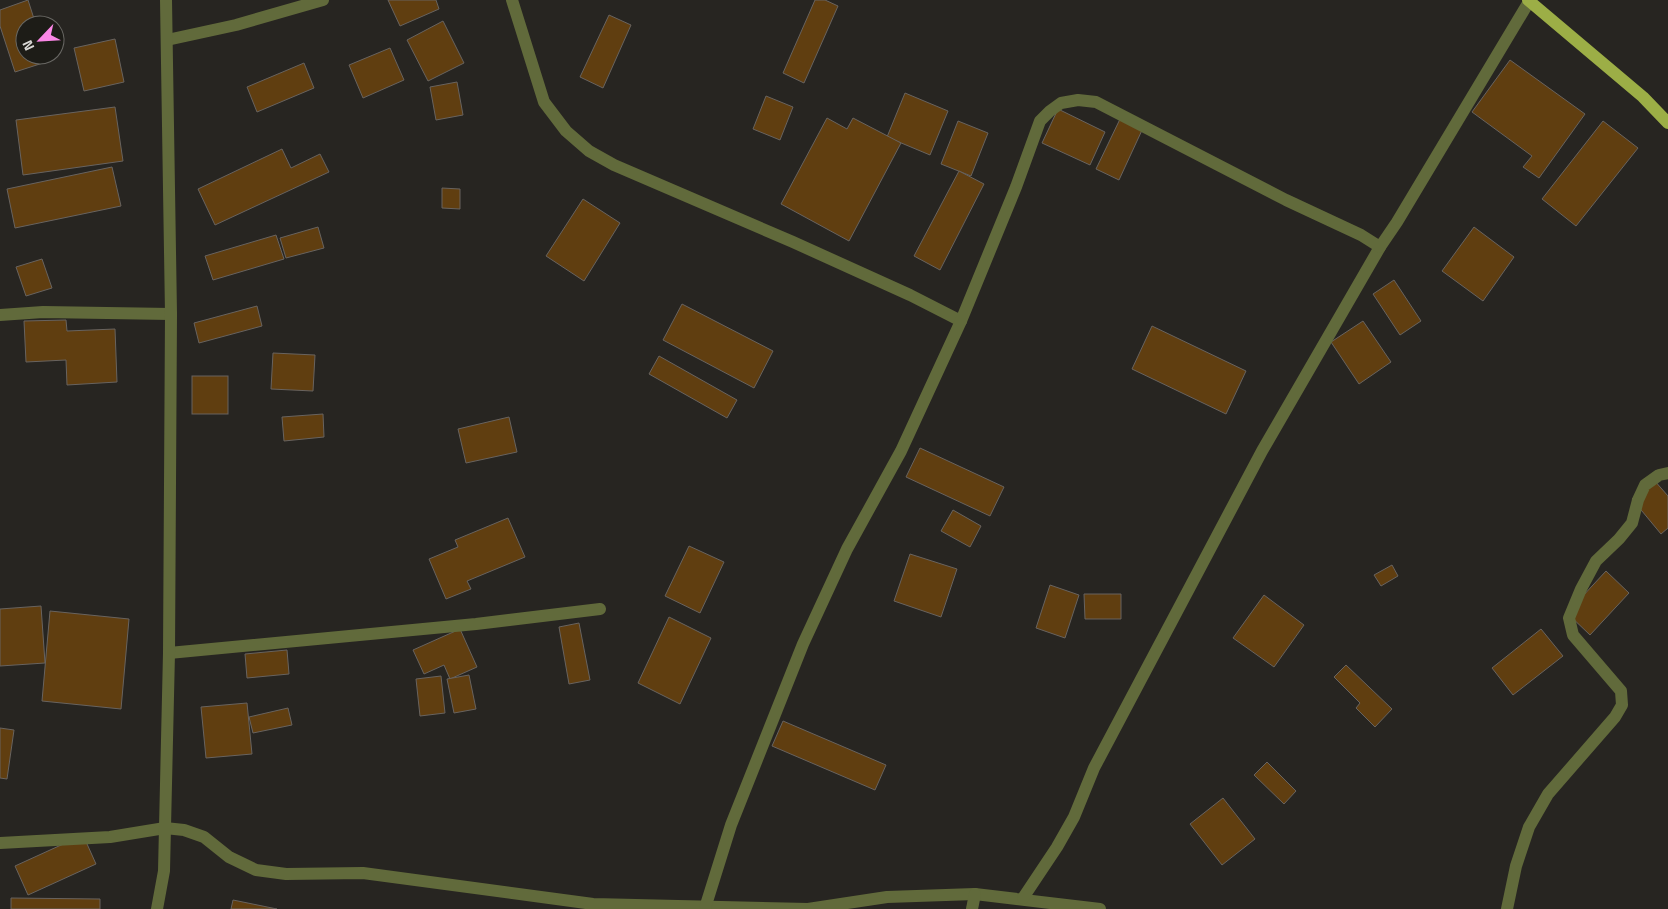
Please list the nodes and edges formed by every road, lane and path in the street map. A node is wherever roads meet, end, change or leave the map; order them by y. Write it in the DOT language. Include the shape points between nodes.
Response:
graph roads {
  1 [pos="166,0"];
  2 [pos="323,0"];
  3 [pos="512,0"];
  4 [pos="1529,0"];
  5 [pos="166,40"];
  6 [pos="1668,122"];
  7 [pos="1380,247"];
  8 [pos="172,314"];
  9 [pos="0,315"];
  10 [pos="961,321"];
  11 [pos="1668,473"];
  12 [pos="600,609"];
  13 [pos="168,653"];
  14 [pos="165,828"];
  15 [pos="0,843"];
  16 [pos="975,894"];
  17 [pos="1023,898"];
  18 [pos="705,908"];
  19 [pos="157,909"];
  20 [pos="972,909"];
  21 [pos="1100,909"];
  22 [pos="1507,909"];
  1 -- 5 [label="street"];
  2 -- 5 [label="street" via="236,25"];
  3 -- 10 [label="street" via="544,102 566,132 589,151"];
  4 -- 6 [label="main road"];
  4 -- 7 [label="street"];
  5 -- 8 [label="street"];
  7 -- 10 [label="street" via="1096,102 1078,100 1061,103 1040,121"];
  7 -- 17 [label="street" via="1262,451 1094,768 1074,816"];
  8 -- 9 [label="street" via="43,312"];
  8 -- 13 [label="street"];
  10 -- 18 [label="street" via="901,451 848,549 803,644 731,825"];
  11 -- 22 [label="street" via="1645,485 1632,523 1596,562 1570,618 1574,635 1621,691 1622,705 1548,794 1530,827 1516,866"];
  12 -- 13 [label="street"];
  13 -- 14 [label="street"];
  14 -- 15 [label="street" via="110,837"];
  14 -- 18 [label="street" via="204,837 229,857 256,870 286,874 363,873 592,904"];
  14 -- 19 [label="street" via="164,871"];
  16 -- 17 [label="street"];
  16 -- 18 [label="street" via="886,896 808,908"];
  16 -- 20 [label="street"];
  17 -- 21 [label="street"];
}
